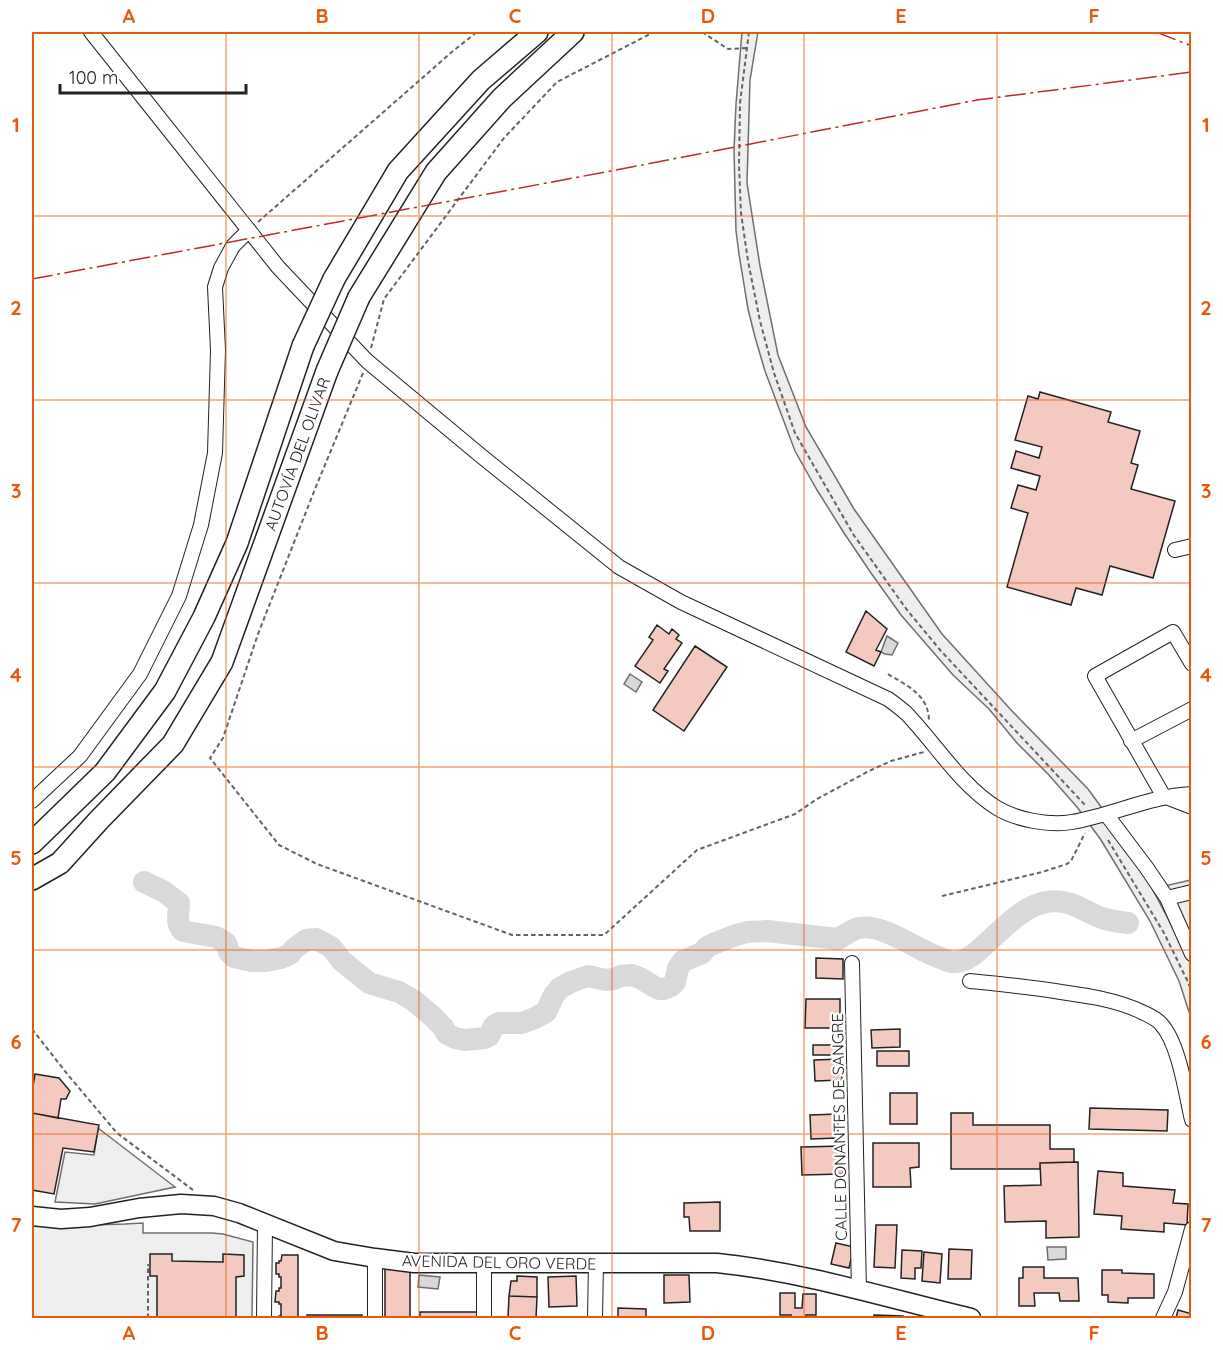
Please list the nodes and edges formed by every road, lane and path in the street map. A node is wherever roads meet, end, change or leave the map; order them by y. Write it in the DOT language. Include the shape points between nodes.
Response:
graph roads {
  1 [pos="92,32"];
  2 [pos="477,32"];
  3 [pos="537,32"];
  4 [pos="573,32"];
  5 [pos="654,32"];
  6 [pos="702,32"];
  7 [pos="749,32"];
  8 [pos="746,48"];
  9 [pos="249,230"];
  10 [pos="367,362"];
  11 [pos="1191,546"];
  12 [pos="1175,550"];
  13 [pos="1191,664"];
  14 [pos="888,674"];
  15 [pos="1191,709"];
  16 [pos="1131,741"];
  17 [pos="933,745"];
  18 [pos="1191,794"];
  19 [pos="1164,797"];
  20 [pos="32,801"];
  21 [pos="1191,807"];
  22 [pos="1096,817"];
  23 [pos="1108,839"];
  24 [pos="32,843"];
  25 [pos="32,880"];
  26 [pos="1191,891"];
  27 [pos="942,896"];
  28 [pos="1167,898"];
  29 [pos="1191,954"];
  30 [pos="852,963"];
  31 [pos="970,981"];
  32 [pos="1191,992"];
  33 [pos="32,1029"];
  34 [pos="1191,1120"];
  35 [pos="214,1206"];
  36 [pos="32,1216"];
  37 [pos="265,1224"];
  38 [pos="1191,1229"];
  39 [pos="375,1258"];
  40 [pos="484,1263"];
  41 [pos="596,1263"];
  42 [pos="150,1266"];
  43 [pos="859,1291"];
  44 [pos="148,1318"];
  45 [pos="264,1318"];
  46 [pos="375,1318"];
  47 [pos="484,1318"];
  48 [pos="595,1318"];
  49 [pos="971,1318"];
  50 [pos="1163,1318"];
  1 -- 9 [label="street"];
  2 -- 9 [label="path"];
  3 -- 24 [label="highway, AUTOVÍA DEL OLIVAR, bridge" via="481,80 398,171 334,279 303,346 237,543 165,691 105,772"];
  4 -- 25 [label="highway, AUTOVÍA DEL OLIVAR, bridge" via="501,98 436,172 359,297 327,371 222,662 173,744 60,863"];
  5 -- 10 [label="path" via="557,82 504,138 384,299"];
  6 -- 8 [label="path" via="728,49"];
  7 -- 8 [label="path"];
  8 -- 22 [label="path" via="739,123 744,236 760,321 795,433 853,534 907,610"];
  9 -- 10 [label="street" via="278,267"];
  9 -- 20 [label="street" via="233,246 215,287 215,453 201,525 179,596 140,674 80,756"];
  10 -- 17 [label="street" via="619,567 681,602 888,699 905,712"];
  10 -- 17 [label="path" via="258,634 223,738 210,758 279,844 317,864 512,935 604,935 697,850 795,814 891,761"];
  11 -- 12 [label="street"];
  13 -- 16 [label="street" via="1173,632 1095,676"];
  14 -- 17 [label="path" via="920,694 929,713"];
  15 -- 16 [label="street"];
  16 -- 19 [label="street"];
  17 -- 22 [label="street" via="998,809 1049,823"];
  18 -- 19 [label="street"];
  19 -- 21 [label="street"];
  19 -- 22 [label="street"];
  22 -- 27 [label="path" via="1067,864"];
  22 -- 28 [label="street"];
  23 -- 32 [label="path" via="1164,933"];
  26 -- 28 [label="street"];
  28 -- 29 [label="street"];
  30 -- 43 [label="street, CALLE DONANTES DE SANGRE"];
  31 -- 34 [label="street" via="1109,1000 1160,1022 1179,1063"];
  33 -- 35 [label="path" via="117,1133"];
  35 -- 36 [label="main road, AVENIDA DEL ORO VERDE" via="181,1204 61,1219"];
  35 -- 37 [label="main road, AVENIDA DEL ORO VERDE"];
  37 -- 39 [label="main road, AVENIDA DEL ORO VERDE" via="334,1251"];
  37 -- 45 [label="street"];
  38 -- 50 [label="street" via="1175,1292"];
  39 -- 40 [label="main road, AVENIDA DEL ORO VERDE" via="414,1263"];
  39 -- 46 [label="street"];
  40 -- 41 [label="main road, AVENIDA DEL ORO VERDE"];
  40 -- 47 [label="street"];
  41 -- 43 [label="main road, AVENIDA DEL ORO VERDE" via="740,1265"];
  41 -- 48 [label="street"];
  42 -- 44 [label="path"];
  43 -- 49 [label="main road, AVENIDA DEL ORO VERDE"];
}
